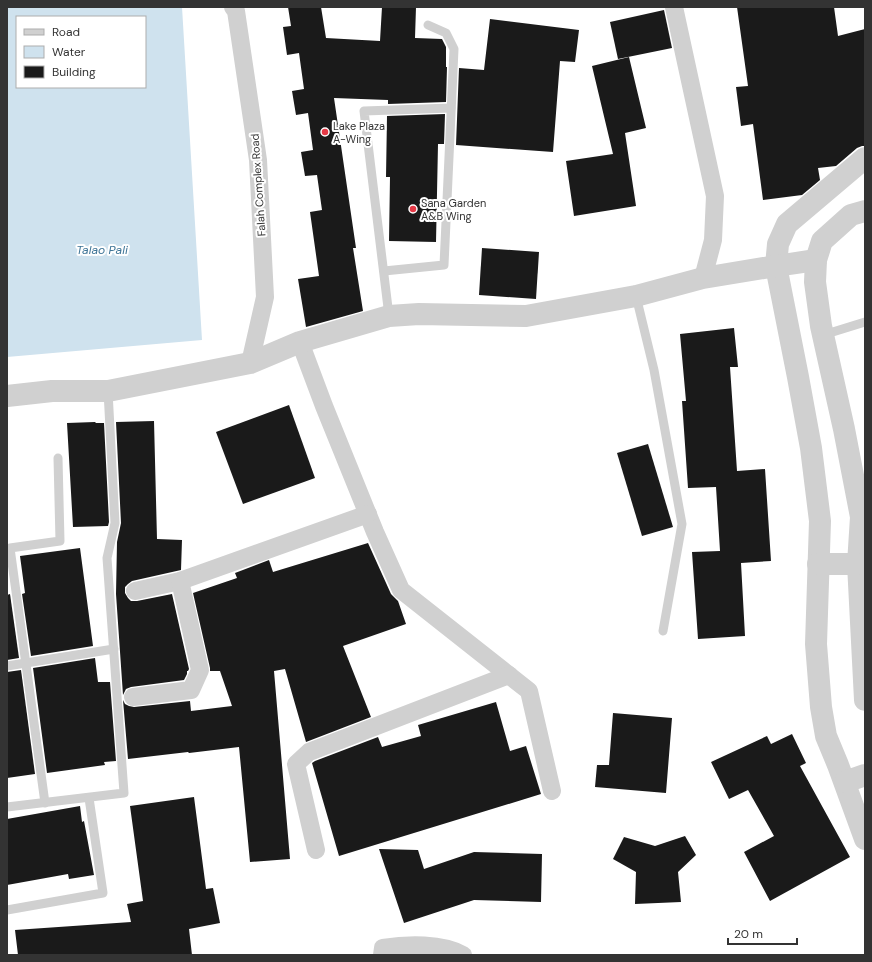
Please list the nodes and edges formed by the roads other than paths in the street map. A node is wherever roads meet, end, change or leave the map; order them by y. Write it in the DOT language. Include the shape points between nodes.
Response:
graph roads {
  1 [pos="674,7"];
  2 [pos="235,8"];
  3 [pos="428,25"];
  4 [pos="451,108"];
  5 [pos="865,158"];
  6 [pos="865,211"];
  7 [pos="816,260"];
  8 [pos="776,266"];
  9 [pos="384,271"];
  10 [pos="703,278"];
  11 [pos="636,296"];
  12 [pos="389,316"];
  13 [pos="865,322"];
  14 [pos="823,335"];
  15 [pos="300,342"];
  16 [pos="250,363"];
  17 [pos="108,391"];
  18 [pos="7,396"];
  19 [pos="58,458"];
  20 [pos="368,514"];
  21 [pos="863,517"];
  22 [pos="818,564"];
  23 [pos="858,564"];
  24 [pos="180,581"];
  25 [pos="135,591"];
  26 [pos="663,631"];
  27 [pos="114,649"];
  28 [pos="864,660"];
  29 [pos="26,663"];
  30 [pos="7,666"];
  31 [pos="509,675"];
  32 [pos="133,697"];
  33 [pos="865,700"];
  34 [pos="865,775"];
  35 [pos="845,782"];
  36 [pos="552,791"];
  37 [pos="89,798"];
  38 [pos="45,803"];
  39 [pos="7,808"];
  40 [pos="865,839"];
  41 [pos="316,850"];
  42 [pos="7,910"];
  43 [pos="382,955"];
  44 [pos="463,955"];
  1 -- 10 [label="street" via="715,196 713,240"];
  2 -- 16 [label="street, Falah Complex Road" via="258,160 265,297"];
  3 -- 4 [label="lane" via="446,33 454,49"];
  4 -- 9 [label="lane" via="444,265"];
  4 -- 9 [label="lane" via="364,111"];
  5 -- 8 [label="street" via="787,224 778,244"];
  6 -- 7 [label="street" via="851,215 822,241"];
  7 -- 8 [label="street"];
  7 -- 14 [label="street" via="815,282"];
  8 -- 10 [label="street"];
  8 -- 22 [label="street" via="811,448 820,521"];
  9 -- 12 [label="lane"];
  10 -- 11 [label="street"];
  11 -- 12 [label="street" via="526,316"];
  11 -- 26 [label="lane" via="654,370 682,524"];
  12 -- 15 [label="street"];
  13 -- 14 [label="lane"];
  14 -- 21 [label="street"];
  15 -- 16 [label="street"];
  15 -- 20 [label="street"];
  16 -- 17 [label="street"];
  17 -- 18 [label="street" via="52,391"];
  17 -- 27 [label="lane" via="115,523 107,558"];
  19 -- 29 [label="lane" via="60,541 10,548"];
  20 -- 24 [label="street"];
  20 -- 31 [label="street" via="401,590"];
  21 -- 23 [label="street"];
  22 -- 23 [label="street"];
  22 -- 35 [label="street" via="816,644 821,707 826,736"];
  23 -- 28 [label="street"];
  24 -- 25 [label="street"];
  24 -- 32 [label="street" via="200,670 191,690"];
  27 -- 29 [label="lane"];
  27 -- 37 [label="lane" via="124,794"];
  28 -- 33 [label="street"];
  29 -- 30 [label="lane"];
  29 -- 38 [label="lane"];
  31 -- 36 [label="street" via="529,691"];
  31 -- 41 [label="street" via="309,752 296,764"];
  34 -- 35 [label="street"];
  35 -- 40 [label="street"];
  37 -- 38 [label="lane"];
  37 -- 42 [label="lane" via="103,893"];
  38 -- 39 [label="lane"];
  43 -- 44 [label="street" via="384,948 395,946 432,946"];
}
